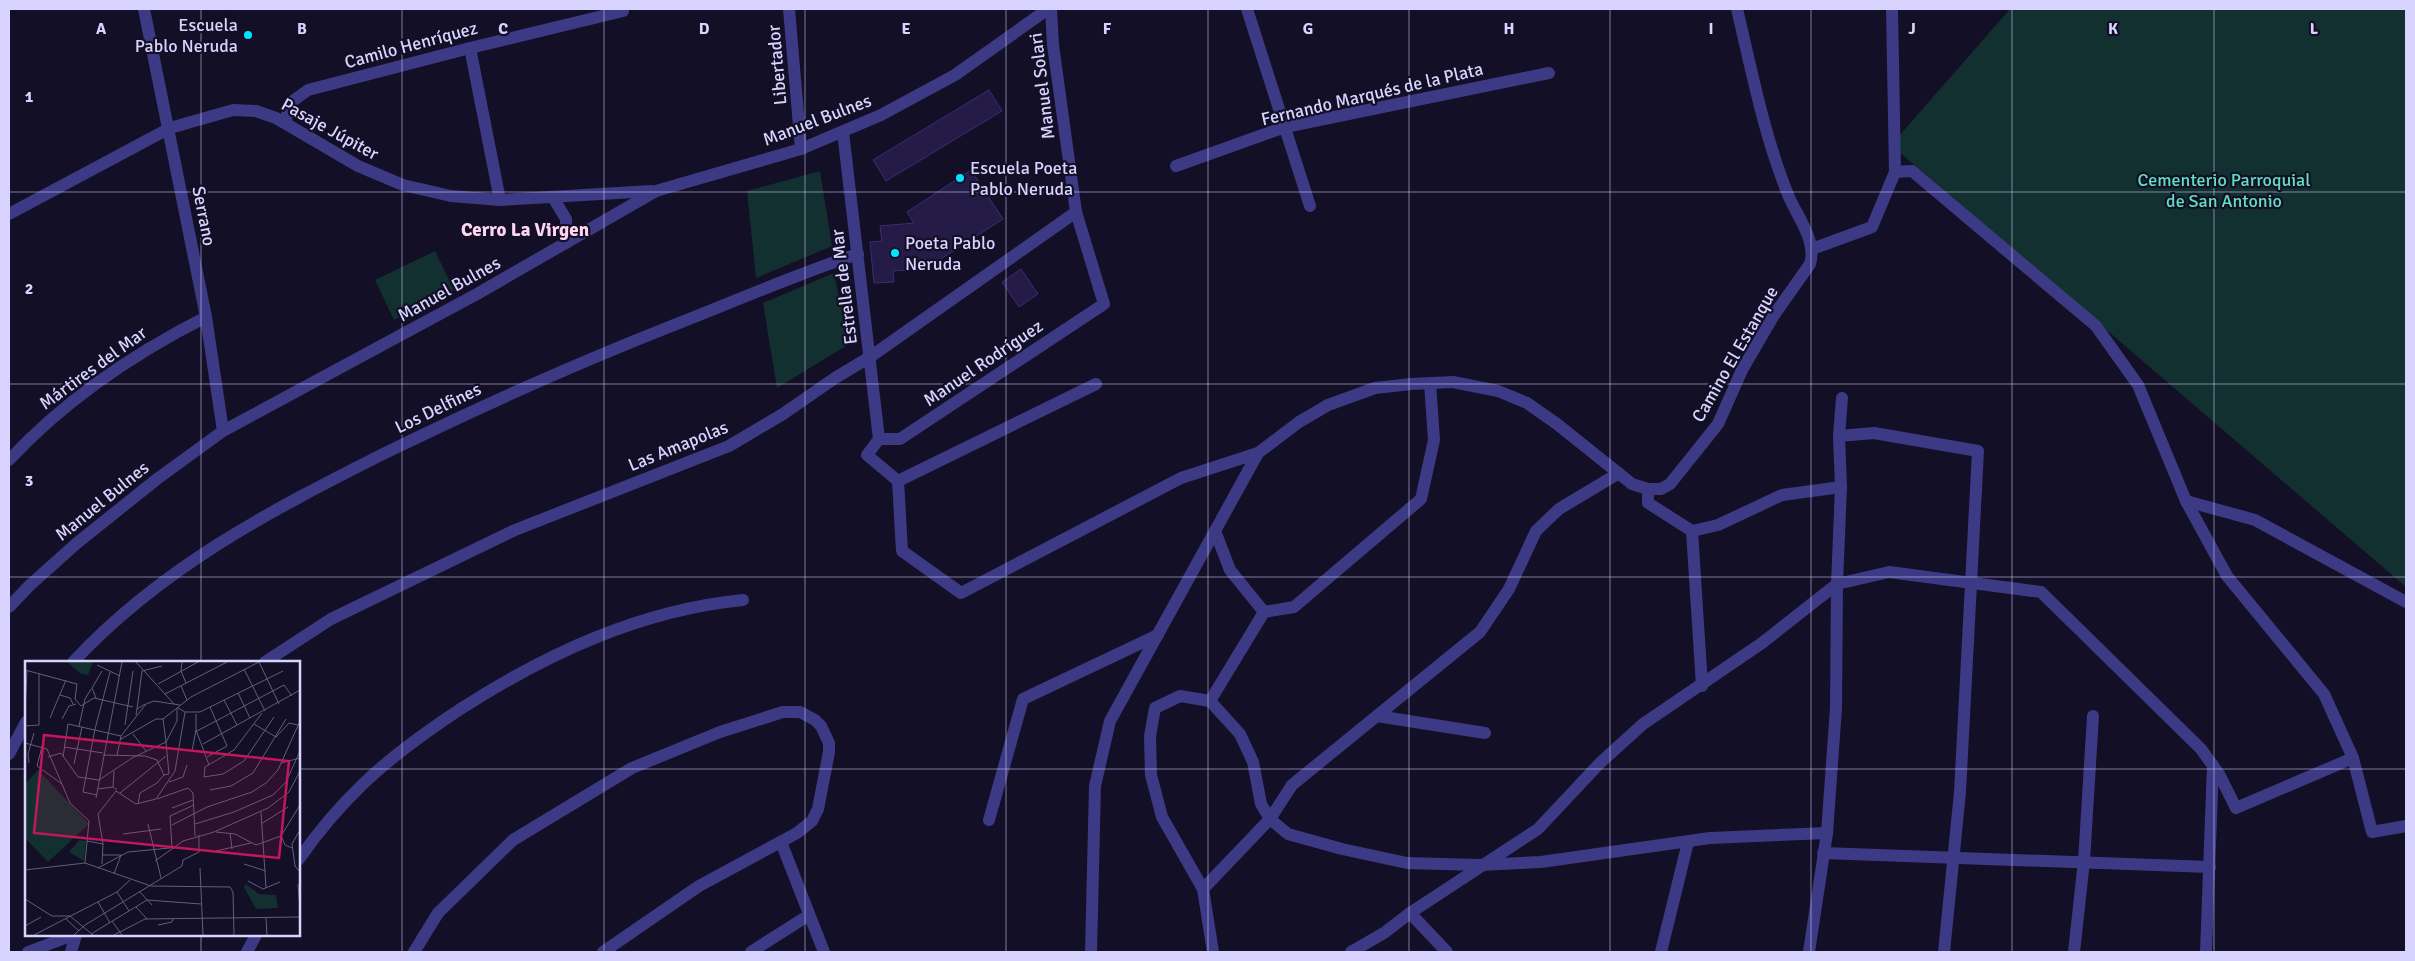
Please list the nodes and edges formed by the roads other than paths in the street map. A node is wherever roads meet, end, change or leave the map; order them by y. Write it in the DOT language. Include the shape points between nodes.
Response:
graph roads {
  1 [pos="144,9"];
  2 [pos="789,9"];
  3 [pos="1049,9"];
  4 [pos="1247,9"];
  5 [pos="1737,9"];
  6 [pos="1892,9"];
  7 [pos="623,11"];
  8 [pos="470,48"];
  9 [pos="1549,73"];
  10 [pos="286,123"];
  11 [pos="1285,127"];
  12 [pos="170,128"];
  13 [pos="843,132"];
  14 [pos="802,149"];
  15 [pos="1176,166"];
  16 [pos="1895,172"];
  17 [pos="656,191"];
  18 [pos="554,199"];
  19 [pos="500,200"];
  20 [pos="1310,206"];
  21 [pos="1076,212"];
  22 [pos="9,214"];
  23 [pos="566,243"];
  24 [pos="1812,249"];
  25 [pos="858,254"];
  26 [pos="1104,304"];
  27 [pos="206,317"];
  28 [pos="870,357"];
  29 [pos="1430,383"];
  30 [pos="1096,384"];
  31 [pos="1842,398"];
  32 [pos="223,431"];
  33 [pos="1839,436"];
  34 [pos="879,438"];
  35 [pos="1258,454"];
  36 [pos="9,460"];
  37 [pos="1619,473"];
  38 [pos="898,481"];
  39 [pos="1841,487"];
  40 [pos="1648,489"];
  41 [pos="2186,501"];
  42 [pos="1214,531"];
  43 [pos="1692,531"];
  44 [pos="1970,583"];
  45 [pos="1836,584"];
  46 [pos="743,600"];
  47 [pos="2406,602"];
  48 [pos="9,607"];
  49 [pos="1264,612"];
  50 [pos="1158,635"];
  51 [pos="74,661"];
  52 [pos="266,661"];
  53 [pos="1702,686"];
  54 [pos="1210,701"];
  55 [pos="1377,716"];
  56 [pos="2093,716"];
  57 [pos="25,724"];
  58 [pos="1485,733"];
  59 [pos="9,754"];
  60 [pos="2354,758"];
  61 [pos="2212,765"];
  62 [pos="1270,819"];
  63 [pos="989,820"];
  64 [pos="2406,826"];
  65 [pos="1827,833"];
  66 [pos="781,842"];
  67 [pos="1688,842"];
  68 [pos="1823,852"];
  69 [pos="300,857"];
  70 [pos="1955,857"];
  71 [pos="2084,861"];
  72 [pos="1485,864"];
  73 [pos="2210,867"];
  74 [pos="1203,889"];
  75 [pos="1410,913"];
  76 [pos="809,914"];
  77 [pos="72,936"];
  78 [pos="75,936"];
  79 [pos="255,936"];
  80 [pos="28,952"];
  81 [pos="71,952"];
  82 [pos="247,952"];
  83 [pos="414,952"];
  84 [pos="603,952"];
  85 [pos="752,952"];
  86 [pos="824,952"];
  87 [pos="1091,952"];
  88 [pos="1213,952"];
  89 [pos="1351,952"];
  90 [pos="1447,952"];
  91 [pos="1661,952"];
  92 [pos="1809,952"];
  93 [pos="1944,952"];
  94 [pos="2074,952"];
  95 [pos="2206,952"];
  1 -- 12 [label="street, Serrano"];
  2 -- 14 [label="street, Libertador"];
  3 -- 13 [label="street, Manuel Bulnes" via="955,75"];
  3 -- 21 [label="street, Manuel Solari"];
  4 -- 11 [label="street"];
  5 -- 24 [label="street" via="1770,146"];
  6 -- 16 [label="street"];
  7 -- 8 [label="street, Camilo Henríquez"];
  8 -- 10 [label="street, Camilo Henríquez" via="308,90 290,103"];
  8 -- 19 [label="street"];
  9 -- 11 [label="street, Fernando Marqués de la Plata"];
  10 -- 12 [label="street, Pasaje Júpiter" via="266,114 234,110"];
  10 -- 19 [label="street, Pasaje Júpiter" via="358,166 403,185 451,196"];
  11 -- 15 [label="street, Fernando Marqués de la Plata"];
  11 -- 20 [label="street"];
  12 -- 22 [label="street, Pasaje Júpiter"];
  12 -- 27 [label="street, Serrano"];
  13 -- 14 [label="street, Manuel Bulnes"];
  13 -- 25 [label="street, Estrella de Mar"];
  14 -- 17 [label="street, Manuel Bulnes"];
  16 -- 24 [label="street" via="1872,227"];
  16 -- 41 [label="street" via="1912,171 2096,326 2138,384"];
  17 -- 18 [label="street, Pasaje Júpiter"];
  17 -- 23 [label="street, Manuel Bulnes"];
  18 -- 19 [label="street, Pasaje Júpiter"];
  18 -- 23 [label="street" via="566,219"];
  21 -- 26 [label="street, Manuel Solari"];
  21 -- 28 [label="street, Las Amapolas"];
  23 -- 32 [label="street, Manuel Bulnes"];
  24 -- 40 [label="street, Camino El Estanque" via="1810,264 1746,362 1718,424 1670,484"];
  25 -- 28 [label="street, Estrella de Mar"];
  25 -- 51 [label="street, Los Delfines" via="811,269 562,370 485,404 266,514 149,590"];
  26 -- 34 [label="street, Manuel Rodríguez" via="900,439"];
  27 -- 32 [label="street, Serrano"];
  27 -- 36 [label="street, Mártires del Mar" via="157,343 87,390 54,416"];
  28 -- 34 [label="street, Estrella de Mar"];
  28 -- 52 [label="street, Las Amapolas" via="729,446 515,530 331,619"];
  29 -- 35 [label="street" via="1376,388 1328,405 1299,422"];
  29 -- 37 [label="street" via="1453,382 1520,399"];
  29 -- 49 [label="street" via="1434,440 1421,499 1294,607"];
  30 -- 38 [label="street"];
  31 -- 33 [label="street"];
  32 -- 48 [label="street, Manuel Bulnes" via="71,548"];
  33 -- 39 [label="street"];
  33 -- 44 [label="street" via="1874,433 1978,451"];
  34 -- 38 [label="street" via="867,455"];
  35 -- 38 [label="street" via="1181,478 961,593 902,551"];
  35 -- 42 [label="street"];
  37 -- 40 [label="street" via="1632,484"];
  37 -- 55 [label="street" via="1559,509 1536,532 1509,589 1480,632"];
  39 -- 43 [label="street" via="1782,495 1718,525"];
  39 -- 45 [label="street"];
  40 -- 43 [label="street" via="1648,503"];
  41 -- 47 [label="street" via="2255,520"];
  41 -- 60 [label="street" via="2227,576 2324,694"];
  42 -- 49 [label="street" via="1230,570"];
  42 -- 50 [label="street"];
  43 -- 53 [label="street"];
  44 -- 45 [label="street" via="1889,572"];
  44 -- 61 [label="street" via="2041,592 2201,749"];
  44 -- 70 [label="street"];
  45 -- 53 [label="street"];
  45 -- 65 [label="street" via="1836,708"];
  46 -- 69 [label="street" via="681,609 608,633 540,663 478,698 388,762 341,806"];
  49 -- 54 [label="street"];
  50 -- 63 [label="street" via="1023,699"];
  50 -- 87 [label="street" via="1110,722 1102,749 1095,786"];
  53 -- 72 [label="street" via="1643,724 1600,763 1538,829"];
  54 -- 62 [label="street" via="1240,734 1253,762 1261,804"];
  54 -- 74 [label="street" via="1180,696 1154,708 1150,736 1152,775 1162,817"];
  55 -- 58 [label="street"];
  55 -- 62 [label="street" via="1292,785"];
  56 -- 71 [label="street"];
  57 -- 59 [label="street"];
  60 -- 61 [label="street" via="2236,808"];
  60 -- 64 [label="street" via="2372,832"];
  61 -- 73 [label="street"];
  62 -- 72 [label="street" via="1288,834 1407,863"];
  62 -- 74 [label="street"];
  65 -- 67 [label="street" via="1710,838"];
  65 -- 68 [label="street"];
  66 -- 76 [label="street"];
  66 -- 83 [label="street" via="805,827 816,815 829,752 821,726 807,715 792,711 720,732 632,768 513,840 438,913"];
  66 -- 84 [label="street" via="699,886"];
  67 -- 72 [label="street" via="1540,862"];
  67 -- 91 [label="street"];
  68 -- 70 [label="street"];
  68 -- 92 [label="street"];
  70 -- 71 [label="street"];
  70 -- 93 [label="street"];
  71 -- 73 [label="street"];
  71 -- 94 [label="street"];
  72 -- 75 [label="street"];
  73 -- 95 [label="street"];
  74 -- 88 [label="street"];
  75 -- 89 [label="street"];
  75 -- 90 [label="street"];
  76 -- 85 [label="street"];
  76 -- 86 [label="street"];
  77 -- 80 [label="street"];
  78 -- 81 [label="street"];
  79 -- 82 [label="street"];
}
